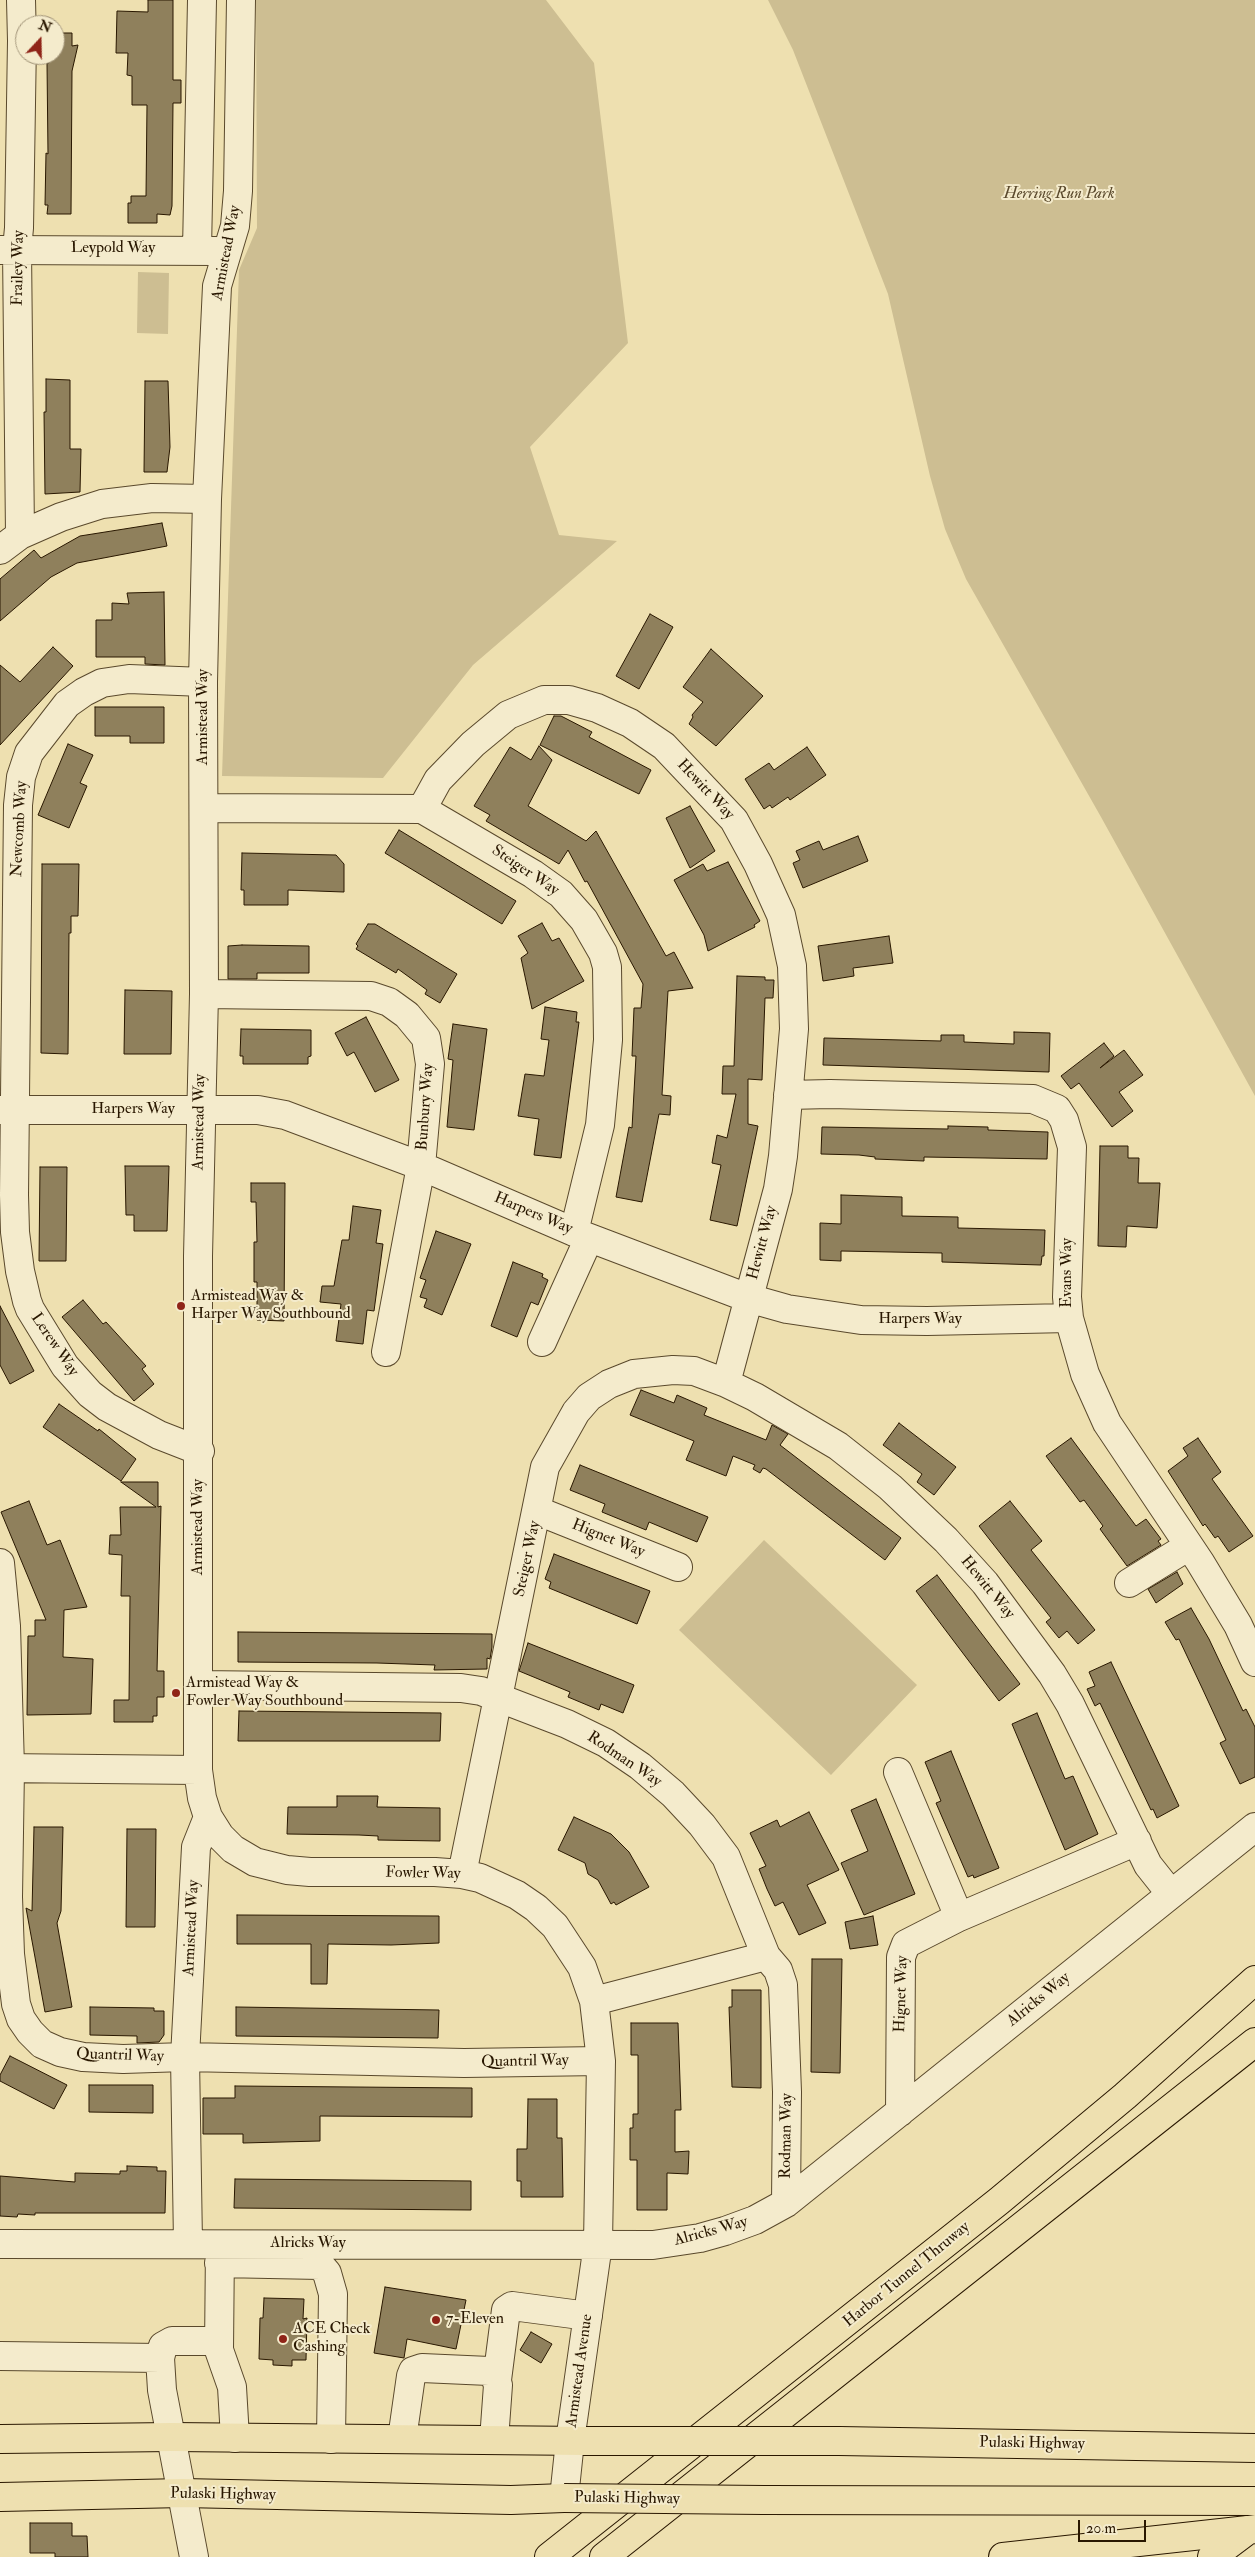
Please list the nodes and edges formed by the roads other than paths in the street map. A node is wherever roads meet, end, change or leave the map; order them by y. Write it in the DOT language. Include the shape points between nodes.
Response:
graph roads {
  1 [pos="21,0"];
  2 [pos="202,0"];
  3 [pos="241,0"];
  4 [pos="8,250"];
  5 [pos="198,250"];
  6 [pos="226,252"];
  7 [pos="207,499"];
  8 [pos="10,543"];
  9 [pos="204,682"];
  10 [pos="204,808"];
  11 [pos="422,809"];
  12 [pos="204,994"];
  13 [pos="788,1096"];
  14 [pos="200,1109"];
  15 [pos="8,1110"];
  16 [pos="421,1166"];
  17 [pos="582,1235"];
  18 [pos="748,1298"];
  19 [pos="1068,1318"];
  20 [pos="542,1342"];
  21 [pos="386,1352"];
  22 [pos="726,1383"];
  23 [pos="200,1451"];
  24 [pos="538,1511"];
  25 [pos="1189,1546"];
  26 [pos="0,1563"];
  27 [pos="678,1567"];
  28 [pos="1129,1584"];
  29 [pos="1255,1662"];
  30 [pos="199,1685"];
  31 [pos="499,1698"];
  32 [pos="5,1768"];
  33 [pos="198,1770"];
  34 [pos="898,1772"];
  35 [pos="208,1817"];
  36 [pos="1255,1826"];
  37 [pos="1137,1841"];
  38 [pos="462,1874"];
  39 [pos="1171,1894"];
  40 [pos="959,1917"];
  41 [pos="766,1956"];
  42 [pos="1255,1980"];
  43 [pos="594,2001"];
  44 [pos="1255,2042"];
  45 [pos="185,2057"];
  46 [pos="601,2060"];
  47 [pos="900,2112"];
  48 [pos="786,2203"];
  49 [pos="188,2243"];
  50 [pos="0,2244"];
  51 [pos="598,2244"];
  52 [pos="220,2253"];
  53 [pos="588,2316"];
  54 [pos="219,2341"];
  55 [pos="0,2356"];
  56 [pos="160,2358"];
  57 [pos="497,2380"];
  58 [pos="172,2437"];
  59 [pos="235,2438"];
  60 [pos="330,2438"];
  61 [pos="0,2439"];
  62 [pos="402,2440"];
  63 [pos="494,2440"];
  64 [pos="575,2445"];
  65 [pos="1255,2448"];
  66 [pos="183,2494"];
  67 [pos="0,2497"];
  68 [pos="564,2498"];
  69 [pos="1255,2501"];
  70 [pos="1252,2529"];
  71 [pos="194,2557"];
  72 [pos="548,2557"];
  73 [pos="604,2557"];
  74 [pos="1003,2557"];
  75 [pos="1212,2557"];
  1 -- 4 [label="street, Frailey Way" via="19,228"];
  2 -- 5 [label="street"];
  3 -- 6 [label="street, Armistead Way" via="238,191 235,226"];
  4 -- 5 [label="street, Leypold Way"];
  4 -- 8 [label="street, Frailey Way"];
  5 -- 6 [label="street, Leypold Way"];
  6 -- 7 [label="street, Armistead Way" via="217,286"];
  7 -- 8 [label="street" via="152,498 102,504 61,517"];
  7 -- 9 [label="street, Armistead Way"];
  9 -- 10 [label="street, Armistead Way"];
  9 -- 15 [label="street, Newcomb Way" via="129,679 102,683 67,704 29,753 21,777 18,814"];
  10 -- 11 [label="street"];
  10 -- 12 [label="street, Armistead Way"];
  11 -- 13 [label="street, Hewitt Way" via="438,780 473,744 508,715 544,700 570,700 596,708 630,723 664,746 734,820 780,914 792,966 794,1028"];
  11 -- 17 [label="street, Steiger Way" via="561,894 584,920 603,953 607,967 608,1006 605,1086"];
  12 -- 14 [label="street, Armistead Way"];
  12 -- 16 [label="street, Bunbury Way" via="371,996 389,1002 407,1015 426,1038 430,1064"];
  13 -- 18 [label="street, Hewitt Way" via="778,1189"];
  13 -- 19 [label="street, Evans Way" via="830,1094 1033,1099 1057,1110 1064,1120 1072,1147"];
  14 -- 15 [label="street, Harpers Way"];
  14 -- 16 [label="street, Harpers Way" via="237,1108 285,1115"];
  14 -- 23 [label="street, Armistead Way"];
  15 -- 23 [label="street, Lerew Way" via="15,1232 30,1310 65,1366 90,1394 126,1418"];
  16 -- 17 [label="street, Harpers Way"];
  16 -- 21 [label="street, Bunbury Way"];
  17 -- 18 [label="street, Harpers Way"];
  17 -- 20 [label="street, Steiger Way"];
  18 -- 19 [label="street, Harpers Way" via="787,1309 862,1320"];
  18 -- 22 [label="street, Hewitt Way"];
  19 -- 25 [label="street, Evans Way" via="1085,1374 1107,1423"];
  22 -- 24 [label="street, Steiger Way" via="694,1371 655,1370 609,1384 589,1397 576,1412 545,1466"];
  22 -- 37 [label="street, Hewitt Way" via="838,1446 890,1487 946,1540 985,1583 1052,1674 1070,1704"];
  23 -- 30 [label="street, Armistead Way"];
  24 -- 27 [label="street, Hignet Way"];
  24 -- 31 [label="street, Steiger Way"];
  25 -- 28 [label="street"];
  25 -- 29 [label="street, Evans Way" via="1238,1626"];
  26 -- 32 [label="street, Quantril Way" via="6,1626"];
  30 -- 31 [label="street, Rodman Way" via="461,1688"];
  30 -- 33 [label="street, Armistead Way"];
  31 -- 38 [label="street, Steiger Way"];
  31 -- 41 [label="street, Rodman Way" via="606,1743 673,1794 726,1857"];
  32 -- 33 [label="street"];
  32 -- 45 [label="street, Quantril Way" via="8,1897 14,1986 21,2018 42,2044 60,2052 123,2059"];
  33 -- 35 [label="street, Armistead Way"];
  34 -- 40 [label="street"];
  35 -- 38 [label="street, Fowler Way" via="233,1849 255,1862 272,1867 330,1872"];
  35 -- 45 [label="street, Armistead Way" via="196,1847"];
  36 -- 39 [label="street, Alricks Way"];
  37 -- 39 [label="street, Hewitt Way" via="1148,1865"];
  37 -- 40 [label="street, Hignet Way"];
  38 -- 43 [label="street, Fowler Way" via="480,1878 517,1895 549,1920 582,1967"];
  39 -- 47 [label="street, Alricks Way"];
  40 -- 47 [label="street, Hignet Way" via="906,1944 901,1957"];
  41 -- 43 [label="street"];
  41 -- 48 [label="street, Rodman Way" via="778,1970 785,2001"];
  42 -- 72 [label="main road, Harbor Tunnel Thruway" via="1125,2096 999,2201"];
  43 -- 46 [label="street, Fowler Way"];
  44 -- 73 [label="main road, Harbor Tunnel Thruway"];
  45 -- 46 [label="street, Quantril Way" via="464,2063"];
  45 -- 49 [label="street, Armistead Way"];
  46 -- 51 [label="street, Fowler Way"];
  47 -- 48 [label="street, Alricks Way"];
  48 -- 51 [label="street, Alricks Way" via="755,2220 700,2238 653,2245"];
  49 -- 50 [label="street, Alricks Way"];
  49 -- 52 [label="street, Alricks Way"];
  51 -- 52 [label="street, Alricks Way"];
  51 -- 53 [label="street, Armistead Avenue"];
  52 -- 54 [label="street"];
  52 -- 60 [label="street" via="320,2265 327,2273 333,2294"];
  53 -- 57 [label="street" via="512,2306 506,2310"];
  53 -- 64 [label="street, Armistead Avenue"];
  54 -- 56 [label="street" via="172,2341 163,2346"];
  54 -- 59 [label="street" via="232,2387"];
  55 -- 56 [label="street"];
  56 -- 58 [label="street" via="162,2390"];
  57 -- 62 [label="street" via="489,2371 422,2368 413,2371"];
  57 -- 63 [label="street"];
  58 -- 59 [label="main road, Pulaski Highway"];
  58 -- 61 [label="main road, Pulaski Highway"];
  58 -- 66 [label="street"];
  59 -- 60 [label="main road, Pulaski Highway"];
  60 -- 62 [label="main road, Pulaski Highway"];
  62 -- 63 [label="main road, Pulaski Highway"];
  63 -- 64 [label="main road, Pulaski Highway"];
  64 -- 65 [label="main road, Pulaski Highway, bridge" via="839,2441"];
  64 -- 68 [label="street, Armistead Avenue"];
  66 -- 67 [label="main road, Pulaski Highway"];
  66 -- 68 [label="main road, Pulaski Highway" via="511,2500"];
  66 -- 71 [label="street"];
  68 -- 69 [label="main road, Pulaski Highway, bridge"];
  70 -- 74 [label="main road"];
  70 -- 75 [label="main road"];
}
